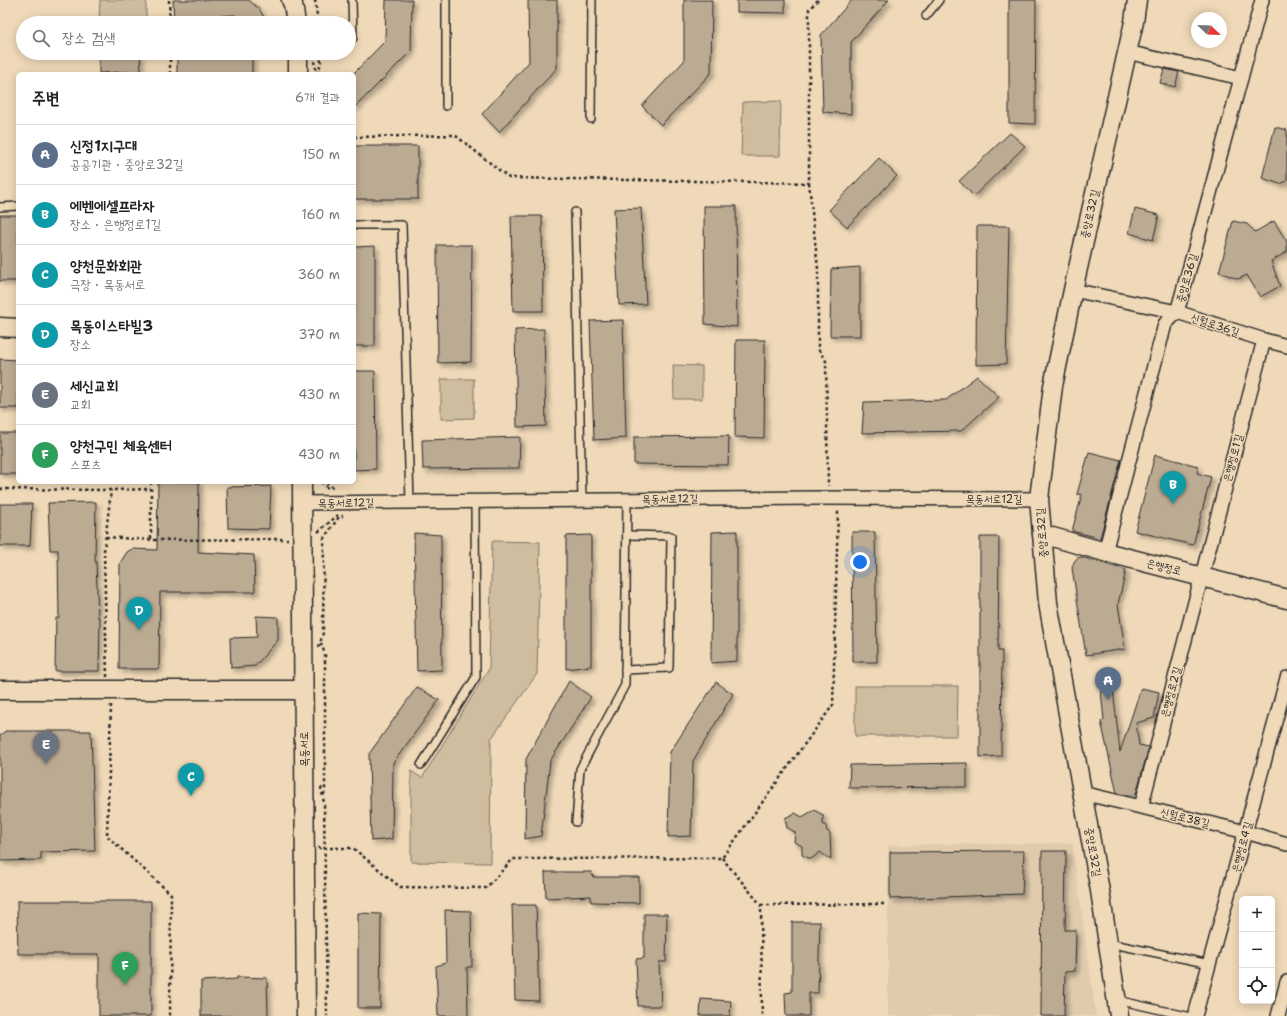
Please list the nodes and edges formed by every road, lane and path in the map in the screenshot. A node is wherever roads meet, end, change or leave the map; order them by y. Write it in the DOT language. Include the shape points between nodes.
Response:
graph roads {
  1 [pos="169,0"];
  2 [pos="291,0"];
  3 [pos="315,0"];
  4 [pos="352,0"];
  5 [pos="446,0"];
  6 [pos="592,0"];
  7 [pos="818,0"];
  8 [pos="939,0"];
  9 [pos="1137,0"];
  10 [pos="1262,0"];
  11 [pos="170,16"];
  12 [pos="295,16"];
  13 [pos="317,16"];
  14 [pos="352,16"];
  15 [pos="926,16"];
  16 [pos="1127,52"];
  17 [pos="170,60"];
  18 [pos="304,60"];
  19 [pos="309,60"];
  20 [pos="321,60"];
  21 [pos="170,72"];
  22 [pos="299,72"];
  23 [pos="317,72"];
  24 [pos="318,72"];
  25 [pos="1241,78"];
  26 [pos="446,106"];
  27 [pos="592,119"];
  28 [pos="356,137"];
  29 [pos="809,184"];
  30 [pos="16,206"];
  31 [pos="0,207"];
  32 [pos="575,212"];
  33 [pos="356,225"];
  34 [pos="1073,290"];
  35 [pos="1177,312"];
  36 [pos="0,328"];
  37 [pos="16,328"];
  38 [pos="1264,340"];
  39 [pos="1287,346"];
  40 [pos="151,484"];
  41 [pos="302,484"];
  42 [pos="323,484"];
  43 [pos="328,484"];
  44 [pos="151,488"];
  45 [pos="0,489"];
  46 [pos="111,490"];
  47 [pos="834,498"];
  48 [pos="1039,499"];
  49 [pos="582,500"];
  50 [pos="627,500"];
  51 [pos="410,502"];
  52 [pos="476,502"];
  53 [pos="336,503"];
  54 [pos="350,503"];
  55 [pos="302,504"];
  56 [pos="1042,534"];
  57 [pos="627,535"];
  58 [pos="106,537"];
  59 [pos="310,539"];
  60 [pos="151,540"];
  61 [pos="1105,552"];
  62 [pos="1202,576"];
  63 [pos="1287,599"];
  64 [pos="319,636"];
  65 [pos="321,642"];
  66 [pos="319,649"];
  67 [pos="625,670"];
  68 [pos="1287,678"];
  69 [pos="0,690"];
  70 [pos="111,690"];
  71 [pos="303,690"];
  72 [pos="421,765"];
  73 [pos="320,785"];
  74 [pos="1082,792"];
  75 [pos="323,797"];
  76 [pos="1141,807"];
  77 [pos="320,809"];
  78 [pos="576,822"];
  79 [pos="1246,832"];
  80 [pos="1287,844"];
  81 [pos="325,848"];
  82 [pos="315,850"];
  83 [pos="722,858"];
  84 [pos="884,904"];
  85 [pos="761,905"];
  86 [pos="1108,943"];
  87 [pos="1210,964"];
  88 [pos="1287,982"];
  89 [pos="1118,1008"];
  90 [pos="170,1016"];
  91 [pos="306,1016"];
  92 [pos="327,1016"];
  93 [pos="762,1016"];
  94 [pos="1187,1016"];
  95 [pos="1195,1016"];
  96 [pos="1278,1016"];
  1 -- 11 [label="path"];
  2 -- 12 [label="street"];
  3 -- 13 [label="path"];
  4 -- 14 [label="lane"];
  5 -- 26 [label="lane"];
  6 -- 27 [label="lane"];
  7 -- 29 [label="path" via="809,9"];
  8 -- 15 [label="lane"];
  9 -- 16 [label="street, 중앙로32길"];
  10 -- 25 [label="street, 중앙로36길"];
  16 -- 25 [label="street"];
  16 -- 34 [label="street, 중앙로32길"];
  17 -- 21 [label="path"];
  18 -- 22 [label="street"];
  19 -- 23 [label="path"];
  20 -- 24 [label="path"];
  25 -- 35 [label="street, 중앙로36길"];
  28 -- 29 [label="path" via="455,134 509,178"];
  29 -- 47 [label="path" via="818,269 818,349 826,361"];
  30 -- 31 [label="lane"];
  32 -- 49 [label="lane"];
  33 -- 51 [label="lane" via="402,225"];
  34 -- 35 [label="street, 신월로36길"];
  34 -- 48 [label="street, 중앙로32길" via="1053,386"];
  35 -- 38 [label="street, 신월로36길"];
  35 -- 61 [label="street, 중앙로36길" via="1165,324"];
  36 -- 37 [label="street"];
  38 -- 39 [label="street, 신월로36길"];
  38 -- 62 [label="street, 은행정로1길"];
  40 -- 44 [label="path"];
  41 -- 55 [label="street, 목동서로"];
  42 -- 53 [label="path" via="333,493"];
  43 -- 54 [label="path" via="338,493 350,495"];
  44 -- 46 [label="path"];
  44 -- 60 [label="path"];
  45 -- 46 [label="path"];
  46 -- 58 [label="path"];
  47 -- 48 [label="street, 목동서로12길"];
  47 -- 50 [label="street, 목동서로12길"];
  47 -- 83 [label="path" via="833,705"];
  48 -- 56 [label="street, 중앙로32길"];
  49 -- 50 [label="street, 목동서로12길"];
  49 -- 52 [label="street, 목동서로12길"];
  50 -- 57 [label="lane"];
  51 -- 52 [label="street, 목동서로12길"];
  51 -- 54 [label="street, 목동서로12길"];
  52 -- 72 [label="lane" via="476,678"];
  53 -- 54 [label="street, 목동서로12길"];
  53 -- 55 [label="street, 목동서로12길"];
  53 -- 59 [label="path" via="339,515"];
  54 -- 65 [label="path" via="349,515 339,517 324,538"];
  55 -- 59 [label="street, 목동서로"];
  56 -- 61 [label="street, 은행정로"];
  56 -- 74 [label="street, 중앙로32길" via="1048,603"];
  57 -- 67 [label="lane"];
  57 -- 67 [label="lane" via="671,536 669,668"];
  58 -- 60 [label="path"];
  58 -- 70 [label="path" via="104,551 107,678"];
  59 -- 60 [label="path"];
  59 -- 71 [label="street, 목동서로"];
  61 -- 62 [label="street, 은행정로"];
  62 -- 63 [label="street, 은행정로"];
  62 -- 76 [label="street, 은행정로2길"];
  64 -- 65 [label="path"];
  65 -- 66 [label="path"];
  65 -- 75 [label="path" via="325,654"];
  67 -- 78 [label="lane" via="625,685 580,769"];
  68 -- 79 [label="street, 은행정로4길"];
  69 -- 70 [label="street"];
  70 -- 71 [label="street"];
  70 -- 90 [label="path" via="108,836 172,894"];
  71 -- 82 [label="street, 목동서로"];
  73 -- 75 [label="path"];
  74 -- 76 [label="street, 신월로38길"];
  74 -- 86 [label="street, 중앙로32길"];
  75 -- 77 [label="path"];
  75 -- 81 [label="path"];
  76 -- 79 [label="street, 신월로38길"];
  79 -- 80 [label="street, 신월로38길"];
  79 -- 87 [label="street, 은행정로4길"];
  81 -- 82 [label="path"];
  81 -- 83 [label="path" via="353,848 400,887 486,888 513,859"];
  81 -- 92 [label="path"];
  82 -- 91 [label="street, 목동서로"];
  83 -- 85 [label="path"];
  84 -- 85 [label="path"];
  85 -- 93 [label="path"];
  86 -- 87 [label="lane"];
  86 -- 89 [label="street, 중앙로32길"];
  87 -- 95 [label="street, 은행정로4길"];
  88 -- 96 [label="street"];
  89 -- 94 [label="lane"];
}
